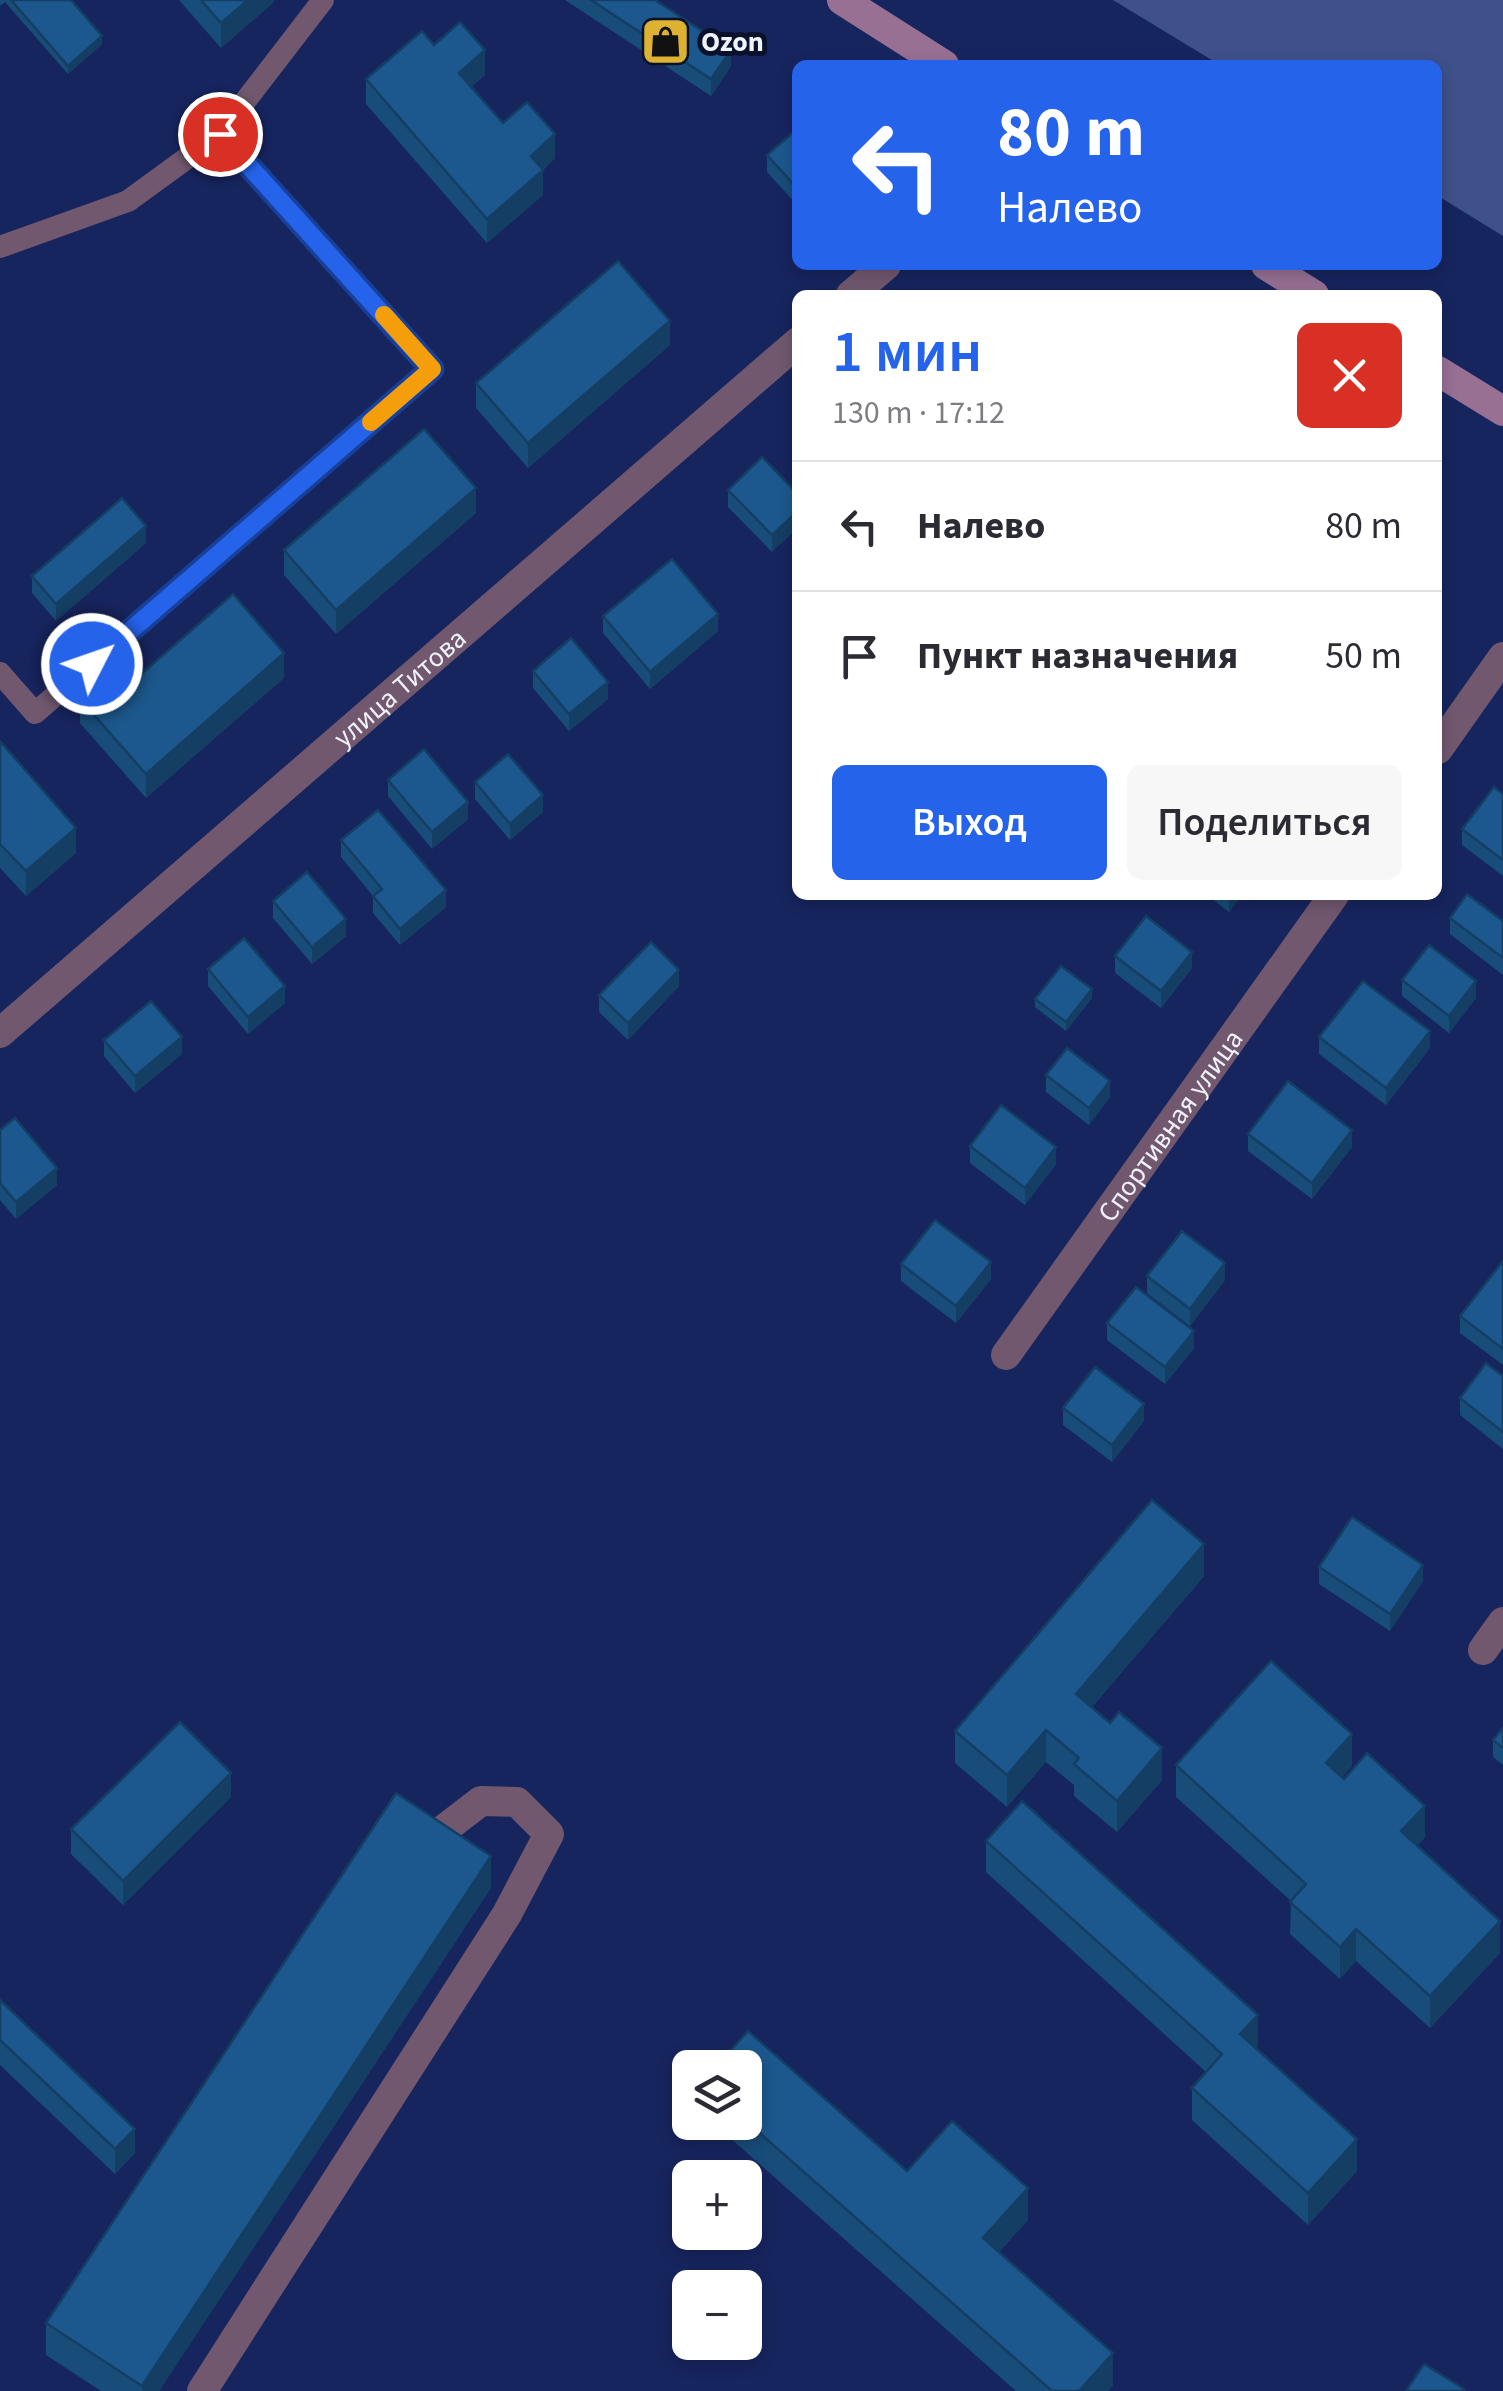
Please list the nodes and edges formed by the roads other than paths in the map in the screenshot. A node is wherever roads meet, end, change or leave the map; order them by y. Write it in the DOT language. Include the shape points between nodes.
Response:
graph roads {
  1 [pos="323,0"];
  2 [pos="842,0"];
  3 [pos="936,60"];
  4 [pos="220,134"];
  5 [pos="0,247"];
  6 [pos="880,270"];
  7 [pos="1274,270"];
  8 [pos="858,290"];
  9 [pos="1306,290"];
  10 [pos="792,347"];
  11 [pos="1442,374"];
  12 [pos="1503,412"];
  13 [pos="1503,658"];
  14 [pos="0,674"];
  15 [pos="1442,743"];
  16 [pos="1330,900"];
  17 [pos="0,1033"];
  18 [pos="1006,1354"];
  19 [pos="1503,1622"];
  20 [pos="1482,1650"];
  21 [pos="438,1834"];
  22 [pos="202,2391"];
  1 -- 4 [label="lane"];
  2 -- 3 [label="street"];
  4 -- 5 [label="lane" via="128,202"];
  4 -- 14 [label="lane" via="432,369 35,714"];
  6 -- 8 [label="street"];
  7 -- 9 [label="street"];
  10 -- 17 [label="street, улица Титова"];
  11 -- 12 [label="street"];
  13 -- 15 [label="street"];
  16 -- 18 [label="street, Спортивная улица"];
  19 -- 20 [label="street"];
  21 -- 22 [label="street" via="480,1801 517,1802 549,1834 508,1914"];
}
